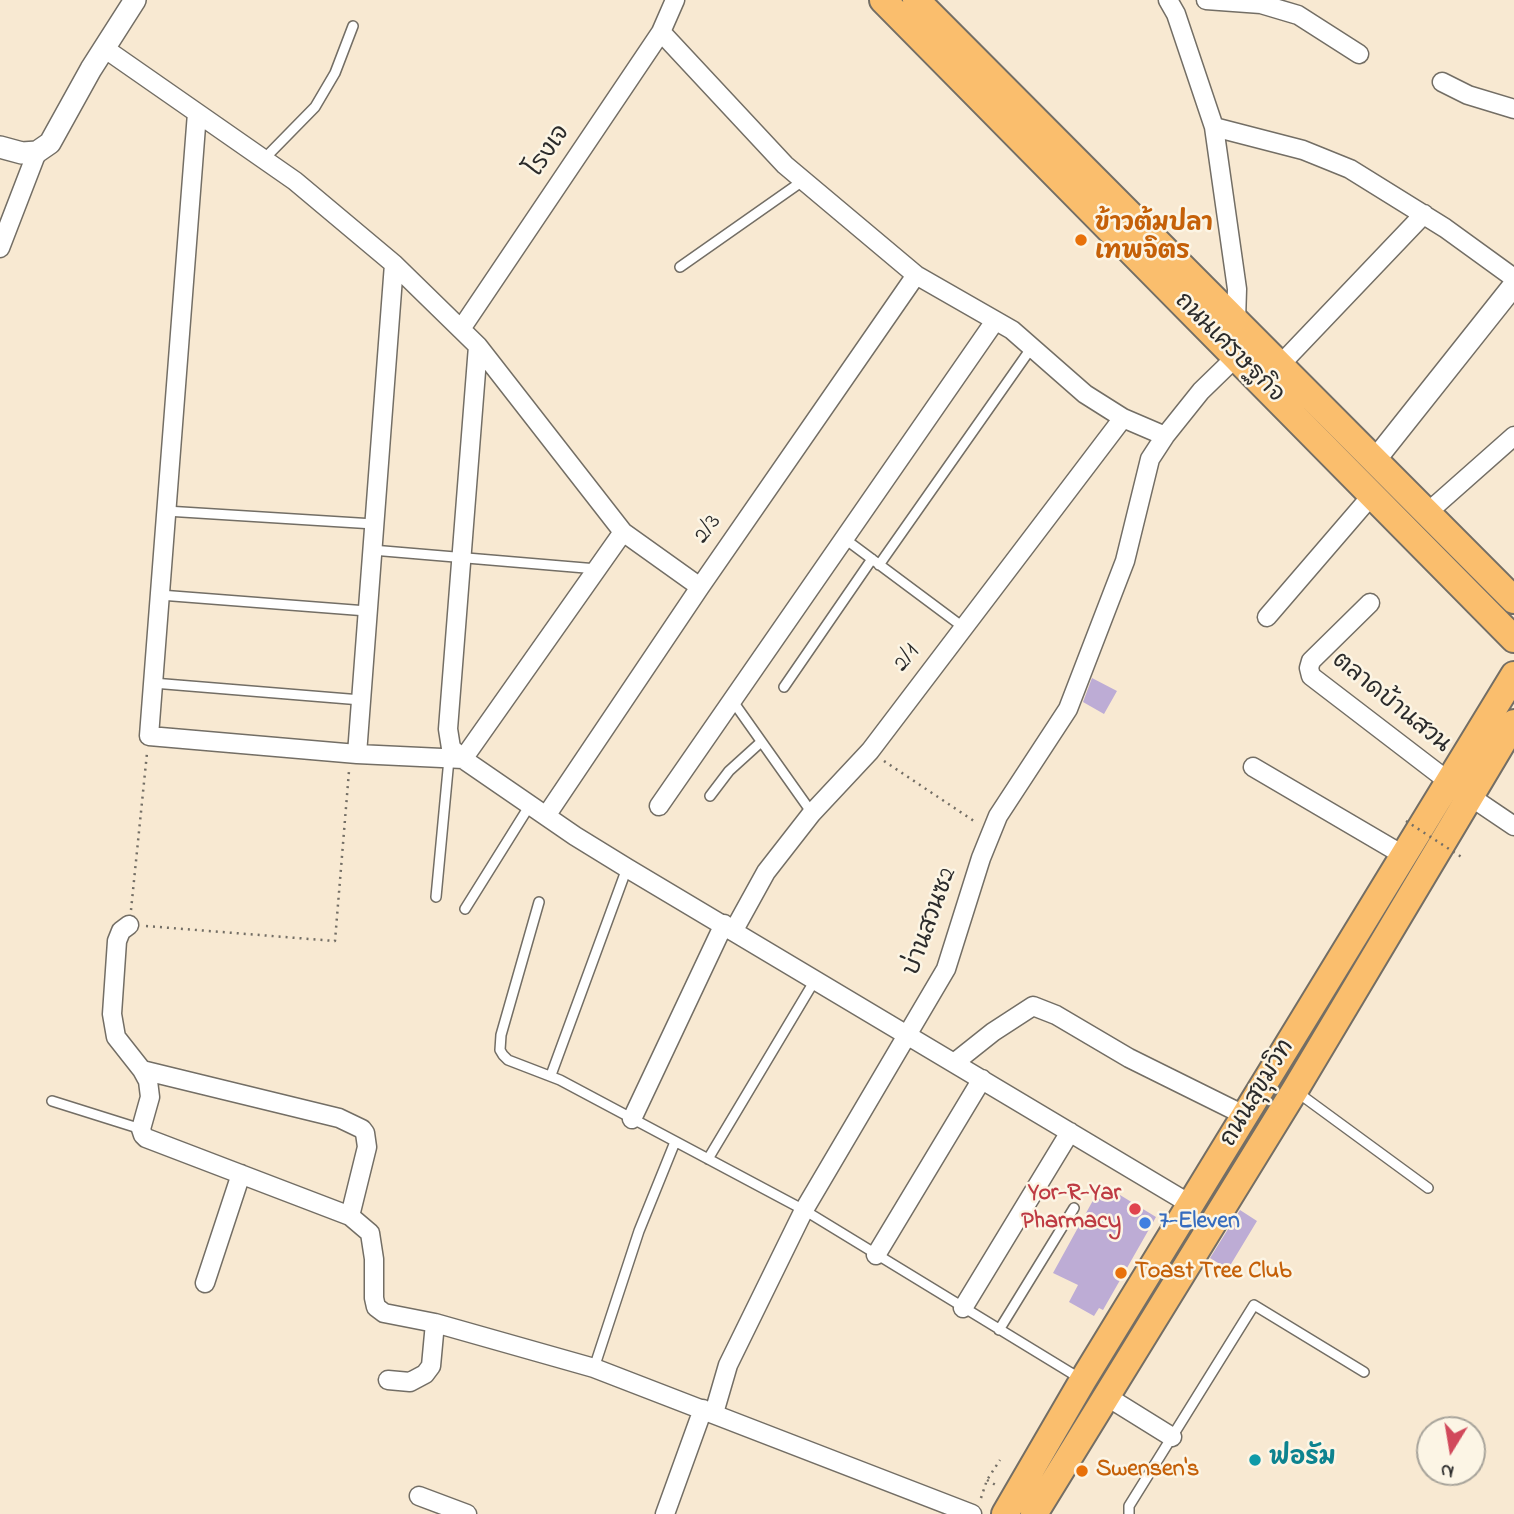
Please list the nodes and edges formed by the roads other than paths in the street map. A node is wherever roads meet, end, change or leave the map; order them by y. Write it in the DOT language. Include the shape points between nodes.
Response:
graph roads {
  1 [pos="135,0"];
  2 [pos="675,0"];
  3 [pos="883,0"];
  4 [pos="916,0"];
  5 [pos="1168,0"];
  6 [pos="1180,0"];
  7 [pos="1206,0"];
  8 [pos="354,26"];
  9 [pos="661,32"];
  10 [pos="104,48"];
  11 [pos="1359,54"];
  12 [pos="1442,82"];
  13 [pos="1514,109"];
  14 [pos="197,113"];
  15 [pos="1214,127"];
  16 [pos="1,146"];
  17 [pos="37,152"];
  18 [pos="264,159"];
  19 [pos="804,180"];
  20 [pos="1423,214"];
  21 [pos="0,248"];
  22 [pos="394,264"];
  23 [pos="680,267"];
  24 [pos="916,275"];
  25 [pos="1514,278"];
  26 [pos="1514,285"];
  27 [pos="995,321"];
  28 [pos="1236,321"];
  29 [pos="461,329"];
  30 [pos="478,346"];
  31 [pos="1032,347"];
  32 [pos="1236,357"];
  33 [pos="1280,365"];
  34 [pos="1123,418"];
  35 [pos="1165,436"];
  36 [pos="1514,436"];
  37 [pos="1375,460"];
  38 [pos="1372,495"];
  39 [pos="166,511"];
  40 [pos="1427,513"];
  41 [pos="373,524"];
  42 [pos="624,531"];
  43 [pos="845,539"];
  44 [pos="372,550"];
  45 [pos="461,556"];
  46 [pos="875,562"];
  47 [pos="597,569"];
  48 [pos="699,587"];
  49 [pos="160,595"];
  50 [pos="1514,600"];
  51 [pos="1370,603"];
  52 [pos="367,611"];
  53 [pos="1267,617"];
  54 [pos="963,627"];
  55 [pos="1514,639"];
  56 [pos="1514,675"];
  57 [pos="153,683"];
  58 [pos="784,687"];
  59 [pos="732,700"];
  60 [pos="361,701"];
  61 [pos="1514,723"];
  62 [pos="761,741"];
  63 [pos="354,754"];
  64 [pos="456,759"];
  65 [pos="1254,767"];
  66 [pos="1448,781"];
  67 [pos="710,796"];
  68 [pos="1471,797"];
  69 [pos="530,805"];
  70 [pos="659,806"];
  71 [pos="813,813"];
  72 [pos="546,816"];
  73 [pos="1514,826"];
  74 [pos="1403,855"];
  75 [pos="627,868"];
  76 [pos="436,897"];
  77 [pos="539,902"];
  78 [pos="465,909"];
  79 [pos="129,925"];
  80 [pos="729,927"];
  81 [pos="816,979"];
  82 [pos="908,1034"];
  83 [pos="954,1063"];
  84 [pos="142,1070"];
  85 [pos="551,1075"];
  86 [pos="982,1079"];
  87 [pos="1295,1090"];
  88 [pos="52,1101"];
  89 [pos="1246,1116"];
  90 [pos="632,1119"];
  91 [pos="141,1129"];
  92 [pos="1070,1132"];
  93 [pos="675,1142"];
  94 [pos="708,1159"];
  95 [pos="241,1174"];
  96 [pos="1428,1188"];
  97 [pos="1190,1204"];
  98 [pos="1074,1208"];
  99 [pos="804,1210"];
  100 [pos="350,1216"];
  101 [pos="876,1255"];
  102 [pos="205,1283"];
  103 [pos="963,1308"];
  104 [pos="435,1323"];
  105 [pos="999,1329"];
  106 [pos="594,1368"];
  107 [pos="1364,1372"];
  108 [pos="388,1380"];
  109 [pos="1083,1380"];
  110 [pos="1106,1396"];
  111 [pos="708,1411"];
  112 [pos="1172,1437"];
  113 [pos="419,1496"];
  114 [pos="467,1514"];
  115 [pos="665,1514"];
  116 [pos="971,1514"];
  117 [pos="1005,1514"];
  118 [pos="1034,1514"];
  119 [pos="1129,1514"];
  1 -- 10 [label="street"];
  2 -- 9 [label="street, โรงเจ"];
  3 -- 32 [label="main road, ถนนเศรษฐกิจ"];
  4 -- 28 [label="main road, ถนนเศรษฐกิจ"];
  5 -- 6 [label="street"];
  5 -- 15 [label="street"];
  7 -- 11 [label="street" via="1261,4 1298,15"];
  8 -- 18 [label="lane" via="315,107"];
  9 -- 19 [label="street"];
  9 -- 29 [label="street, โรงเจ"];
  10 -- 14 [label="street"];
  10 -- 17 [label="street" via="50,143"];
  12 -- 13 [label="street"];
  14 -- 18 [label="street"];
  14 -- 39 [label="street"];
  15 -- 20 [label="street" via="1338,164"];
  15 -- 28 [label="street" via="1237,289"];
  16 -- 17 [label="street"];
  17 -- 21 [label="street"];
  18 -- 22 [label="street"];
  19 -- 23 [label="lane"];
  19 -- 24 [label="street"];
  20 -- 25 [label="street"];
  20 -- 33 [label="street"];
  22 -- 29 [label="street"];
  22 -- 41 [label="street"];
  24 -- 27 [label="street"];
  24 -- 48 [label="street, 2/3"];
  26 -- 37 [label="street"];
  27 -- 31 [label="street"];
  27 -- 43 [label="street"];
  28 -- 33 [label="main road, ถนนเศรษฐกิจ"];
  29 -- 30 [label="street"];
  30 -- 42 [label="street"];
  30 -- 45 [label="street"];
  31 -- 34 [label="street" via="1085,394"];
  31 -- 46 [label="lane"];
  32 -- 35 [label="street, บ่านสวนซ2"];
  32 -- 38 [label="main road, ถนนเศรษฐกิจ"];
  33 -- 37 [label="main road, ถนนเศรษฐกิจ"];
  34 -- 35 [label="street"];
  34 -- 54 [label="street, 2/1"];
  35 -- 82 [label="street, บ่านสวนซ2" via="1150,458 1125,561 1068,709 998,816 946,969"];
  36 -- 40 [label="street"];
  37 -- 40 [label="main road, ถนนเศรษฐกิจ"];
  38 -- 53 [label="street"];
  38 -- 55 [label="main road, ถนนเศรษฐกิจ"];
  39 -- 41 [label="lane"];
  39 -- 49 [label="street"];
  40 -- 50 [label="main road, ถนนเศรษฐกิจ"];
  41 -- 44 [label="street"];
  42 -- 47 [label="street"];
  42 -- 48 [label="street"];
  43 -- 46 [label="lane"];
  43 -- 59 [label="street"];
  44 -- 45 [label="lane"];
  44 -- 52 [label="street"];
  45 -- 47 [label="lane"];
  45 -- 64 [label="street" via="448,729"];
  46 -- 54 [label="lane"];
  46 -- 58 [label="lane"];
  47 -- 64 [label="street"];
  48 -- 72 [label="street, 2/3"];
  49 -- 52 [label="lane"];
  49 -- 57 [label="street"];
  51 -- 66 [label="street, ตลาดบ้านสวน" via="1311,661 1311,676"];
  52 -- 60 [label="street"];
  54 -- 71 [label="street, 2/1" via="870,751"];
  56 -- 66 [label="main road, ถนนสุขุมวิท"];
  57 -- 60 [label="lane"];
  57 -- 63 [label="street" via="149,736"];
  59 -- 62 [label="lane"];
  59 -- 70 [label="street"];
  60 -- 63 [label="street"];
  61 -- 68 [label="main road, ถนนสุขุมวิท"];
  62 -- 67 [label="lane"];
  62 -- 71 [label="lane"];
  63 -- 64 [label="street"];
  64 -- 69 [label="street"];
  64 -- 76 [label="lane"];
  65 -- 74 [label="street"];
  66 -- 74 [label="main road, ถนนสุขุมวิท"];
  68 -- 73 [label="street"];
  68 -- 87 [label="main road, ถนนสุขุมวิท"];
  69 -- 72 [label="street"];
  69 -- 78 [label="lane"];
  71 -- 80 [label="street, 2/1"];
  72 -- 75 [label="street"];
  74 -- 89 [label="main road, ถนนสุขุมวิท"];
  75 -- 80 [label="street"];
  75 -- 85 [label="lane"];
  77 -- 85 [label="lane" via="500,1050 508,1060"];
  79 -- 84 [label="street" via="117,941 112,1014 116,1037"];
  80 -- 81 [label="street"];
  80 -- 90 [label="street, 2/1"];
  81 -- 82 [label="street"];
  81 -- 94 [label="lane"];
  82 -- 83 [label="street"];
  82 -- 99 [label="street, บ่านสวนซ2"];
  83 -- 86 [label="street"];
  83 -- 89 [label="street" via="1033,1006"];
  84 -- 91 [label="street" via="150,1097"];
  84 -- 100 [label="street" via="339,1118 362,1129 367,1147"];
  85 -- 90 [label="lane"];
  86 -- 92 [label="street"];
  86 -- 101 [label="street"];
  87 -- 96 [label="lane"];
  87 -- 110 [label="main road, ถนนสุขุมวิท"];
  88 -- 91 [label="lane"];
  89 -- 97 [label="main road, ถนนสุขุมวิท"];
  90 -- 93 [label="lane"];
  91 -- 95 [label="street" via="146,1138"];
  92 -- 97 [label="street"];
  92 -- 103 [label="street"];
  93 -- 94 [label="lane"];
  93 -- 106 [label="lane" via="639,1231"];
  94 -- 99 [label="lane"];
  95 -- 100 [label="street"];
  95 -- 102 [label="street"];
  97 -- 109 [label="main road, ถนนสุขุมวิท"];
  98 -- 105 [label="lane"];
  99 -- 101 [label="lane"];
  99 -- 111 [label="street, บ่านสวนซ2"];
  100 -- 104 [label="street" via="370,1233 376,1307 384,1313"];
  101 -- 103 [label="lane"];
  103 -- 105 [label="lane"];
  104 -- 106 [label="street"];
  104 -- 108 [label="street" via="431,1366 425,1374 410,1382"];
  105 -- 109 [label="lane"];
  106 -- 111 [label="street"];
  107 -- 112 [label="lane" via="1254,1305"];
  109 -- 117 [label="main road, ถนนสุขุมวิท"];
  110 -- 112 [label="street"];
  110 -- 118 [label="main road, ถนนสุขุมวิท"];
  111 -- 115 [label="street, บ่านสวนซ2"];
  111 -- 116 [label="street"];
  112 -- 119 [label="lane" via="1129,1506"];
  113 -- 114 [label="street"];
}
